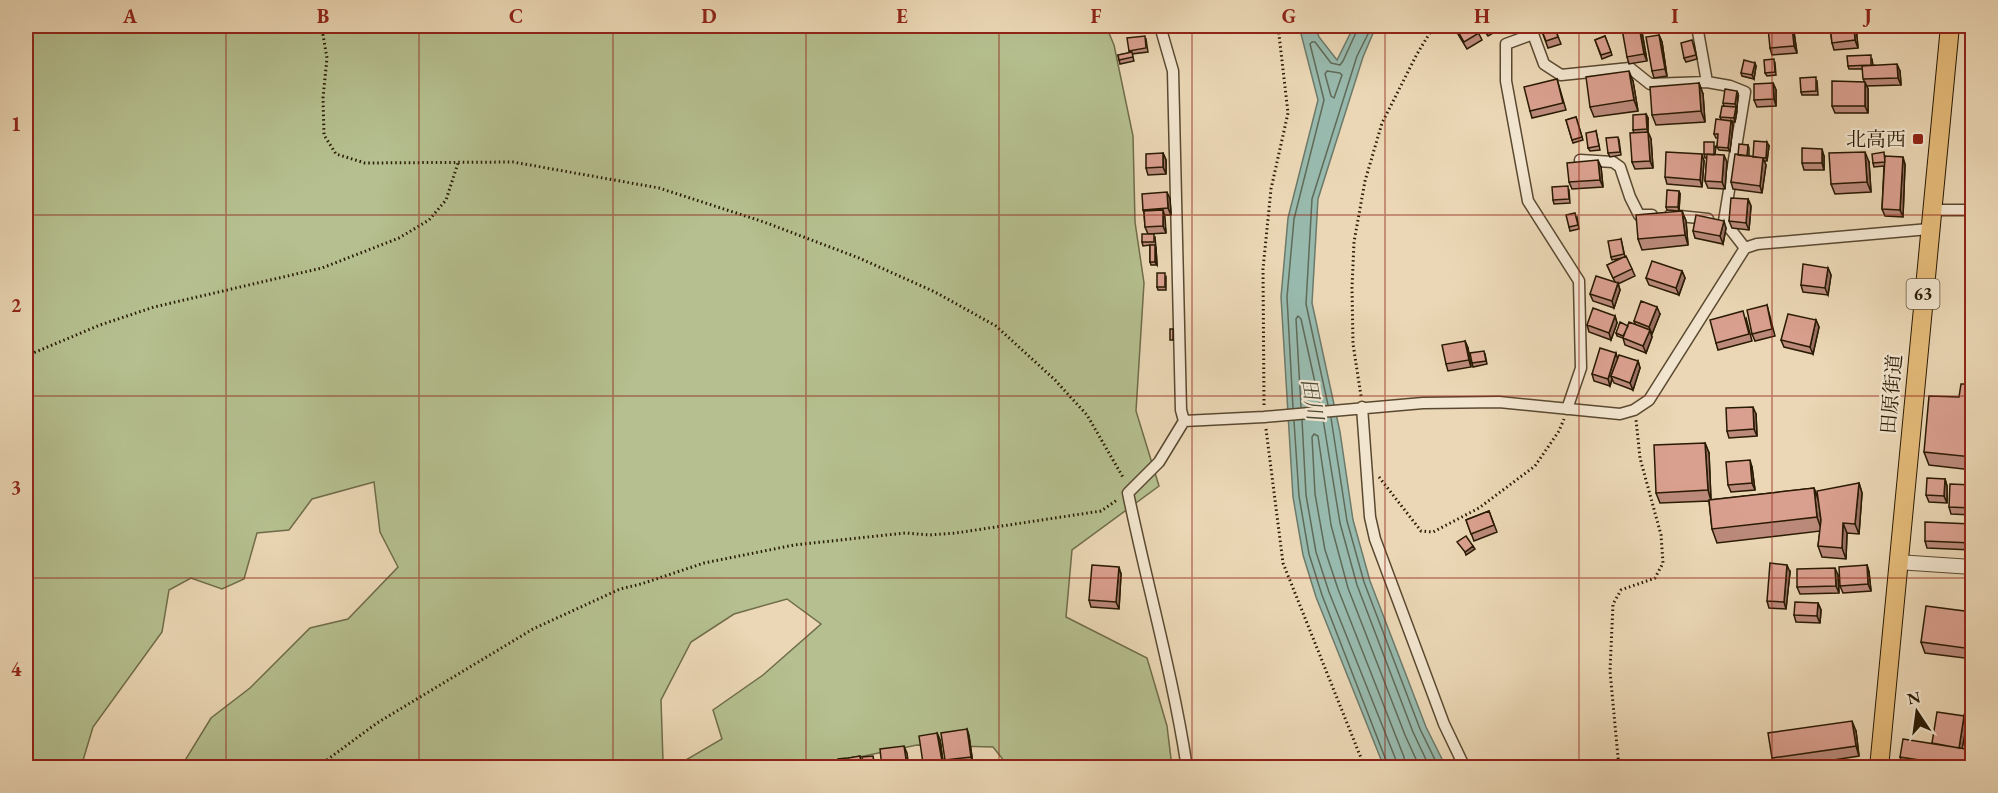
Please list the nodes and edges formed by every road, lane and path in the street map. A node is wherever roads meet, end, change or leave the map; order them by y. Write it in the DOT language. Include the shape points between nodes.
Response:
graph roads {
  1 [pos="319,26"];
  2 [pos="1160,26"];
  3 [pos="1434,26"];
  4 [pos="1697,26"];
  5 [pos="1950,26"];
  6 [pos="1707,82"];
  7 [pos="1580,160"];
  8 [pos="458,163"];
  9 [pos="1931,210"];
  10 [pos="1972,210"];
  11 [pos="1724,221"];
  12 [pos="1929,229"];
  13 [pos="1745,248"];
  14 [pos="26,356"];
  15 [pos="1360,408"];
  16 [pos="1567,409"];
  17 [pos="1634,410"];
  18 [pos="1184,421"];
  19 [pos="1365,459"];
  20 [pos="1128,493"];
  21 [pos="1898,562"];
  22 [pos="1972,567"];
  23 [pos="316,768"];
  24 [pos="1187,768"];
  25 [pos="1465,768"];
  26 [pos="1619,768"];
  27 [pos="1879,768"];
  1 -- 8 [label="path" via="327,58 324,135 336,154 365,163"];
  2 -- 18 [label="street" via="1173,70 1180,410"];
  3 -- 15 [label="path" via="1382,123 1365,181 1354,242 1352,288"];
  4 -- 6 [label="street"];
  5 -- 9 [label="main road, 田原街道 / 63"];
  6 -- 11 [label="street" via="1745,92"];
  6 -- 16 [label="street" via="1650,84 1630,68 1561,75 1544,64 1533,34 1506,44 1506,81 1528,201 1579,281 1581,368"];
  7 -- 11 [label="street" via="1613,162 1620,167 1639,215"];
  8 -- 14 [label="path" via="446,200 429,220 399,238 322,268 154,307"];
  8 -- 20 [label="path" via="513,162 659,188 775,226 936,292 996,326 1055,380 1087,415 1124,477"];
  9 -- 10 [label="street"];
  9 -- 12 [label="main road, 田原街道 / 63"];
  11 -- 13 [label="street"];
  12 -- 13 [label="street"];
  12 -- 21 [label="main road, 田原街道 / 63"];
  13 -- 17 [label="street" via="1649,400"];
  15 -- 16 [label="street" via="1499,402"];
  15 -- 18 [label="street"];
  15 -- 19 [label="street"];
  16 -- 17 [label="street" via="1620,414"];
  16 -- 19 [label="path" via="1560,431 1535,466 1479,508 1433,532 1421,531"];
  17 -- 26 [label="path" via="1640,458 1661,535 1663,563 1655,578 1621,590 1613,604 1610,671"];
  18 -- 20 [label="street" via="1159,462"];
  19 -- 25 [label="street" via="1375,539 1443,724"];
  20 -- 23 [label="path" via="1101,511 956,533 905,533 794,545 704,563 620,589 533,629 377,723"];
  20 -- 24 [label="street" via="1179,713"];
  21 -- 22 [label="street"];
  21 -- 27 [label="main road, 田原街道 / 63"];
}
